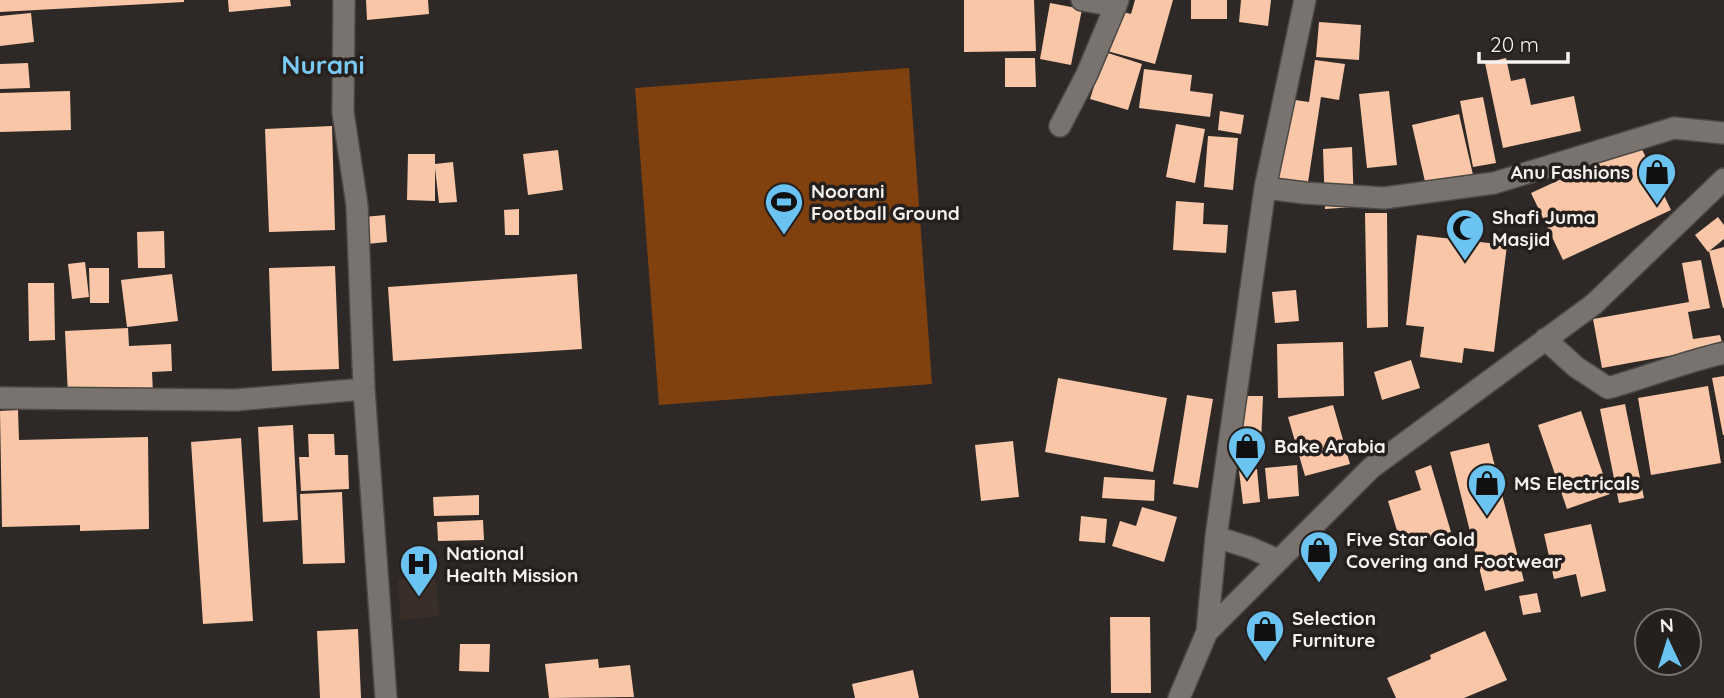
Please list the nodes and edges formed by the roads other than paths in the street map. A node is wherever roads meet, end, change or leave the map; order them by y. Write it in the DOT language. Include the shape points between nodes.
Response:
graph roads {
  1 [pos="344,0"];
  2 [pos="1082,0"];
  3 [pos="1305,0"];
  4 [pos="1117,3"];
  5 [pos="1060,125"];
  6 [pos="1724,132"];
  7 [pos="1724,179"];
  8 [pos="1265,188"];
  9 [pos="1545,339"];
  10 [pos="1724,353"];
  11 [pos="364,389"];
  12 [pos="0,398"];
  13 [pos="1216,537"];
  14 [pos="1278,559"];
  15 [pos="1207,632"];
  16 [pos="386,698"];
  17 [pos="1179,698"];
  1 -- 11 [label="street" via="343,112 357,205"];
  2 -- 4 [label="street"];
  3 -- 8 [label="street"];
  4 -- 5 [label="street"];
  6 -- 8 [label="street" via="1674,128 1494,183 1384,198"];
  7 -- 9 [label="street" via="1594,304"];
  8 -- 13 [label="street"];
  9 -- 10 [label="street" via="1576,368 1608,388"];
  9 -- 14 [label="street" via="1371,468"];
  11 -- 12 [label="street" via="236,400"];
  11 -- 16 [label="street"];
  13 -- 14 [label="street"];
  13 -- 15 [label="street"];
  14 -- 15 [label="street"];
  15 -- 17 [label="street"];
}
